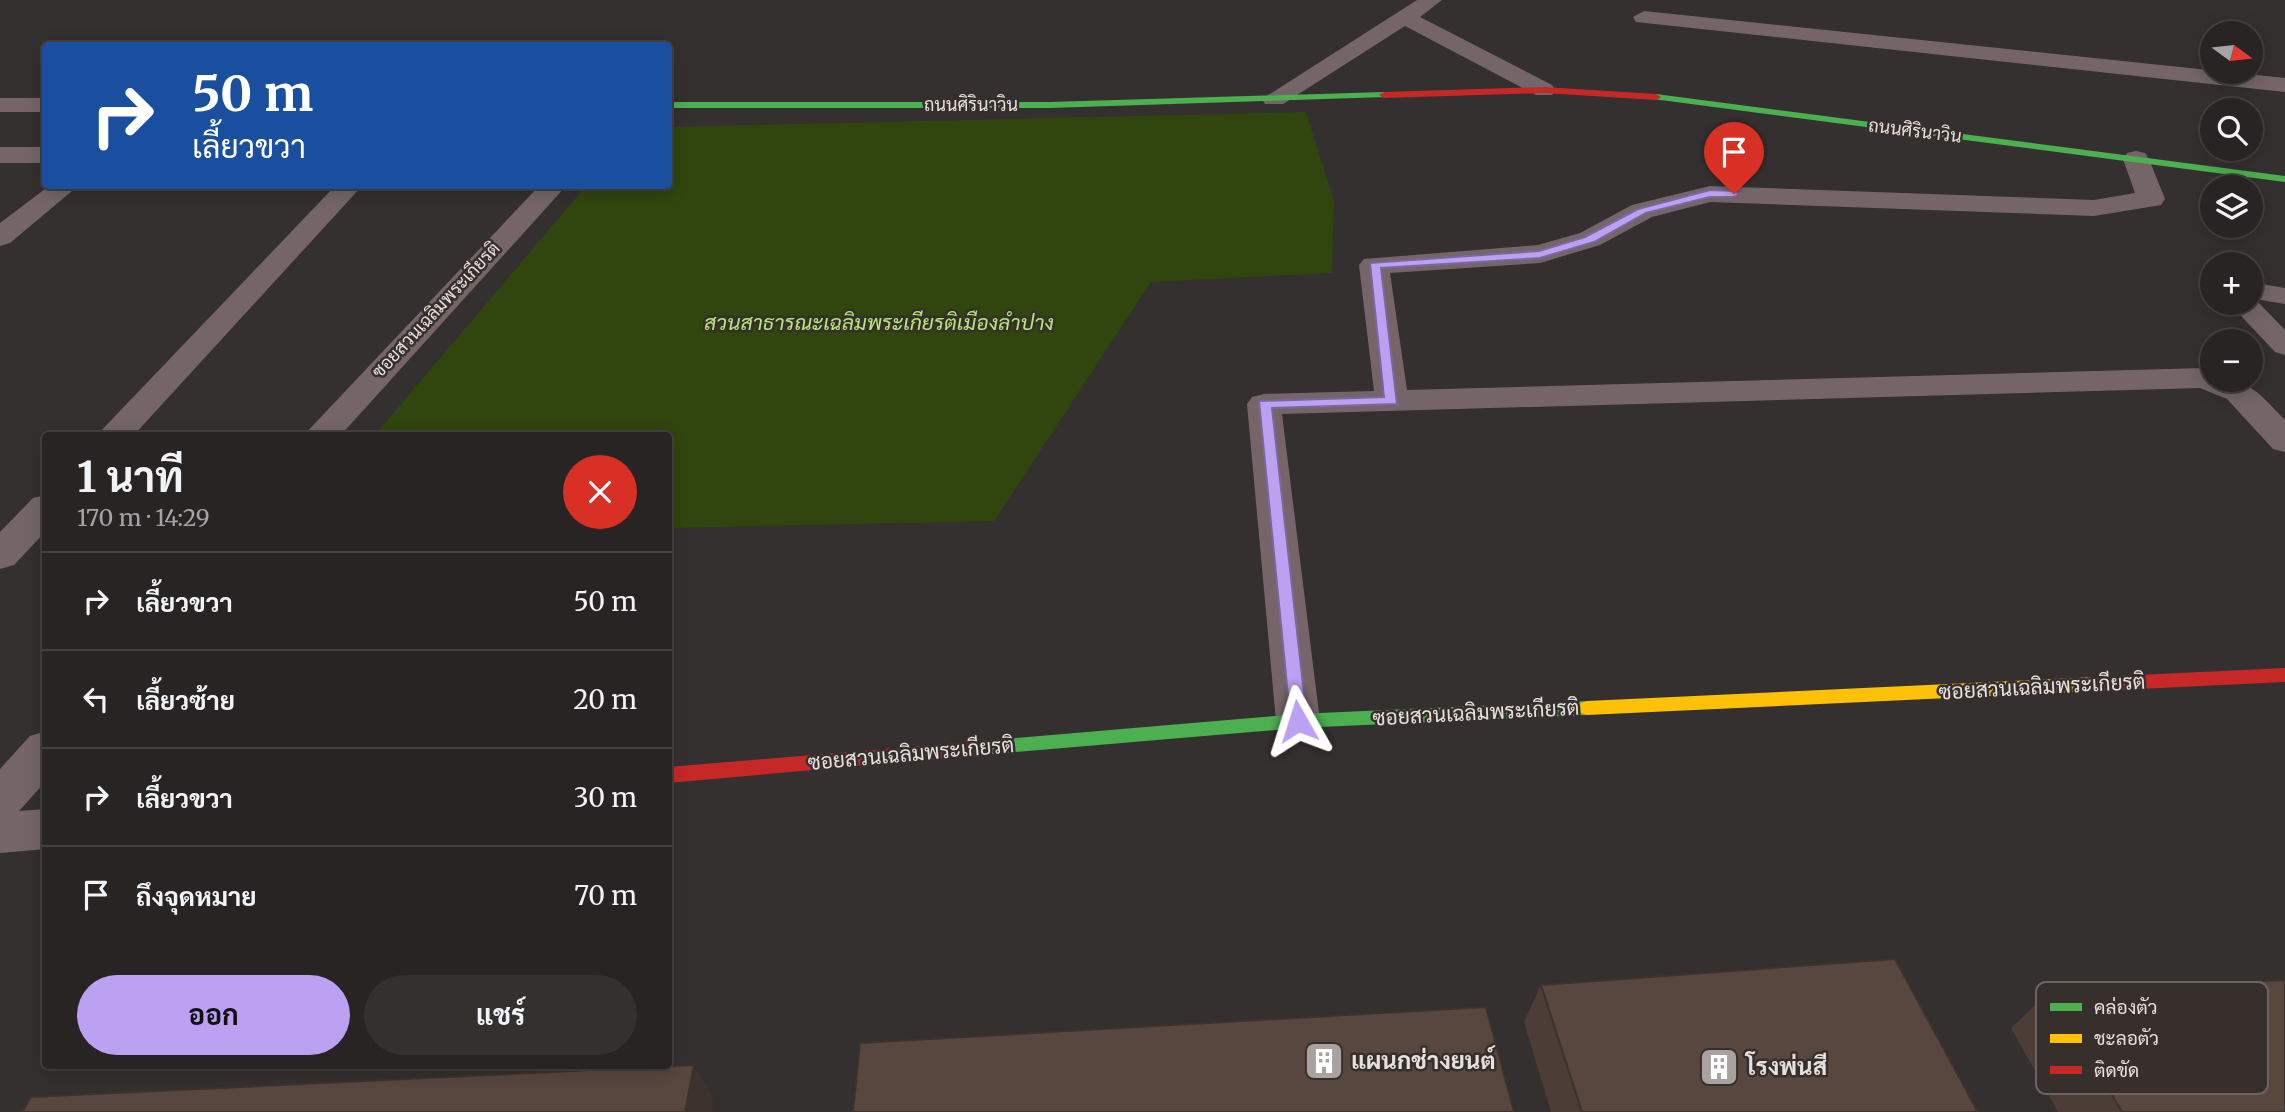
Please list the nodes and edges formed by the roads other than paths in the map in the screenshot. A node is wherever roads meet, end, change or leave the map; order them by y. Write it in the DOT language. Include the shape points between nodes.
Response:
graph roads {
  1 [pos="1432,0"];
  2 [pos="1404,17"];
  3 [pos="1644,17"];
  4 [pos="2285,85"];
  5 [pos="1544,90"];
  6 [pos="1274,99"];
  7 [pos="42,105"];
  8 [pos="672,105"];
  9 [pos="5,108"];
  10 [pos="0,155"];
  11 [pos="42,155"];
  12 [pos="2137,159"];
  13 [pos="2285,178"];
  14 [pos="61,189"];
  15 [pos="346,189"];
  16 [pos="550,189"];
  17 [pos="0,237"];
  18 [pos="2263,292"];
  19 [pos="2285,296"];
  20 [pos="2255,315"];
  21 [pos="2285,346"];
  22 [pos="1392,401"];
  23 [pos="117,432"];
  24 [pos="324,432"];
  25 [pos="2285,441"];
  26 [pos="42,512"];
  27 [pos="0,556"];
  28 [pos="2285,675"];
  29 [pos="1298,721"];
  30 [pos="42,754"];
  31 [pos="672,775"];
  32 [pos="0,801"];
  33 [pos="42,829"];
  34 [pos="0,833"];
  1 -- 2 [label="street"];
  2 -- 5 [label="street, ถนนศิรินาวิน"];
  2 -- 6 [label="street"];
  3 -- 4 [label="street"];
  5 -- 6 [label="street, ถนนศิรินาวิน"];
  5 -- 12 [label="street, ถนนศิรินาวิน" via="1647,96"];
  6 -- 8 [label="street, ถนนศิรินาวิน" via="1050,105"];
  7 -- 9 [label="street"];
  10 -- 11 [label="street"];
  12 -- 13 [label="street, ถนนศิรินาวิน"];
  12 -- 22 [label="street" via="2151,199 2094,208 1710,194 1642,211 1590,239 1540,254 1374,265"];
  14 -- 17 [label="street"];
  15 -- 23 [label="street"];
  16 -- 24 [label="street, ซอยสวนเฉลิมพระเกียรติ"];
  18 -- 19 [label="lane"];
  20 -- 21 [label="lane"];
  22 -- 25 [label="street" via="2204,377 2239,392"];
  22 -- 29 [label="street" via="1264,404"];
  26 -- 27 [label="street"];
  28 -- 29 [label="street, ซอยสวนเฉลิมพระเกียรติ"];
  29 -- 31 [label="street, ซอยสวนเฉลิมพระเกียรติ"];
  30 -- 32 [label="street"];
  33 -- 34 [label="street"];
}
